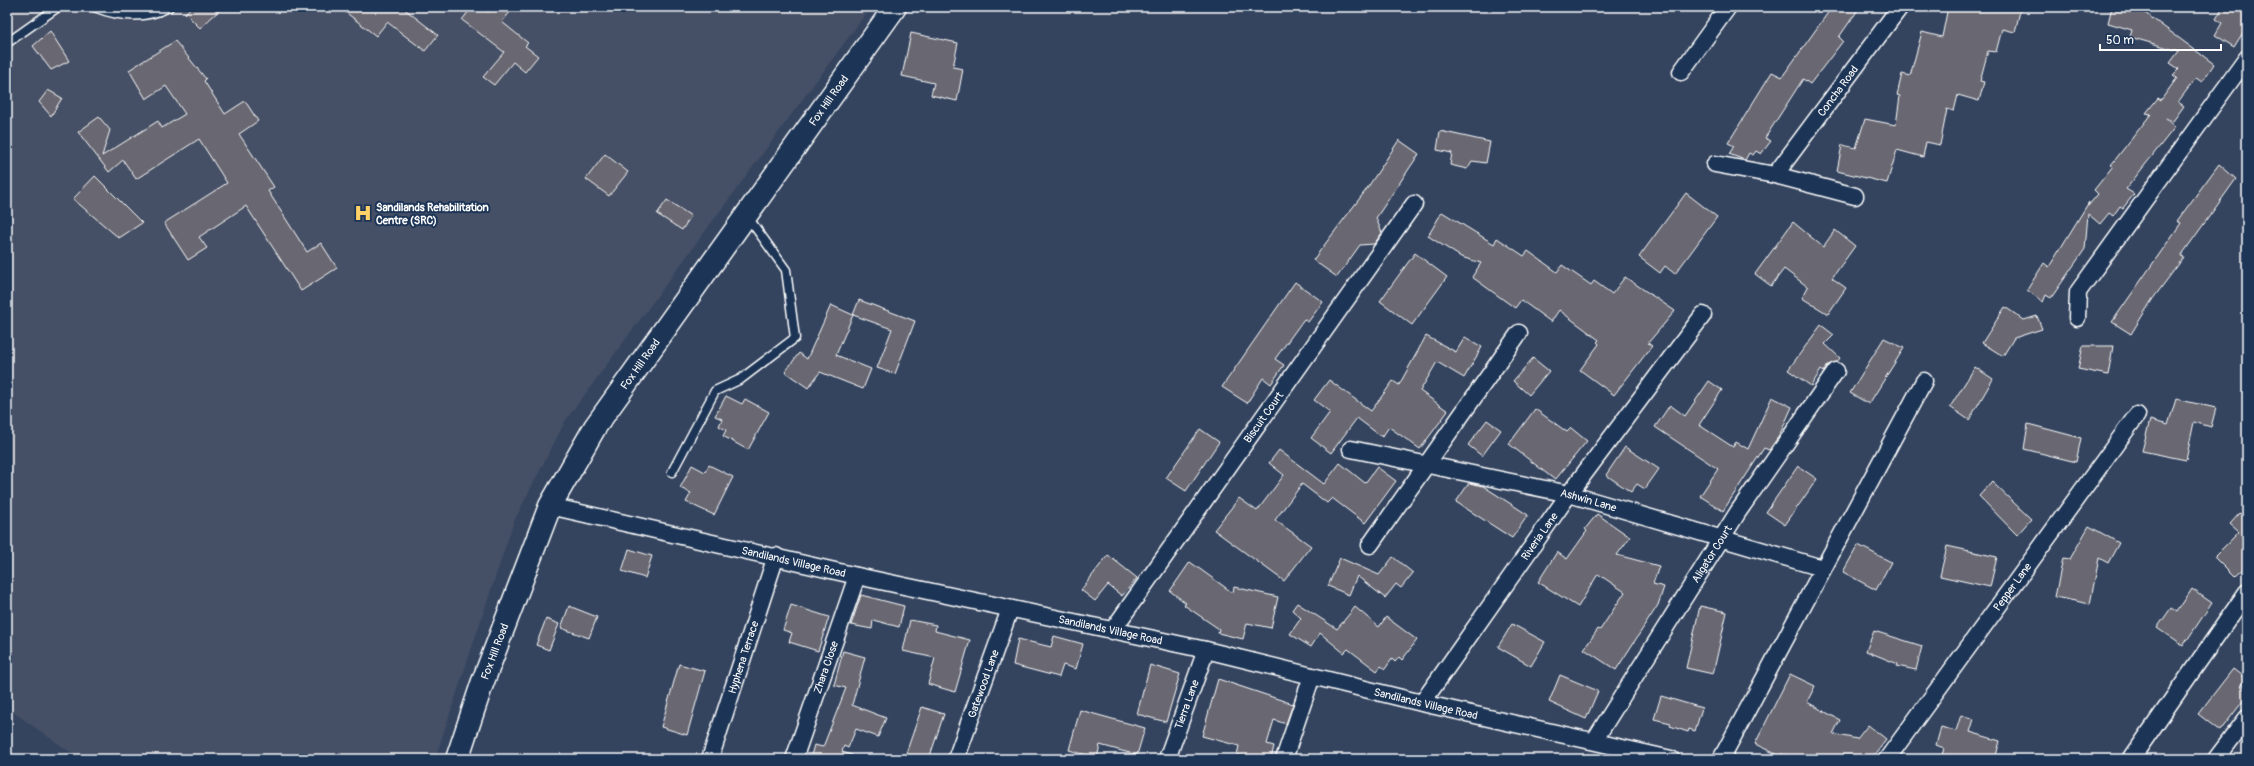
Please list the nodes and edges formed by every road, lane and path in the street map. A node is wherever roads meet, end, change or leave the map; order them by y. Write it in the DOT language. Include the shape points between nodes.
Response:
graph roads {
  1 [pos="58,7"];
  2 [pos="94,7"];
  3 [pos="169,7"];
  4 [pos="895,7"];
  5 [pos="1728,7"];
  6 [pos="1900,7"];
  7 [pos="7,43"];
  8 [pos="2247,58"];
  9 [pos="1681,72"];
  10 [pos="1715,164"];
  11 [pos="1775,176"];
  12 [pos="1855,196"];
  13 [pos="1414,204"];
  14 [pos="747,215"];
  15 [pos="1703,314"];
  16 [pos="2077,318"];
  17 [pos="1519,333"];
  18 [pos="1836,371"];
  19 [pos="1924,381"];
  20 [pos="2138,415"];
  21 [pos="1351,450"];
  22 [pos="1426,465"];
  23 [pos="672,472"];
  24 [pos="1569,494"];
  25 [pos="550,506"];
  26 [pos="1724,538"];
  27 [pos="1370,545"];
  28 [pos="776,556"];
  29 [pos="1822,568"];
  30 [pos="857,576"];
  31 [pos="2247,592"];
  32 [pos="1010,609"];
  33 [pos="1112,631"];
  34 [pos="1206,650"];
  35 [pos="1312,676"];
  36 [pos="1422,703"];
  37 [pos="2247,718"];
  38 [pos="1594,741"];
  39 [pos="457,759"];
  40 [pos="710,759"];
  41 [pos="794,759"];
  42 [pos="956,759"];
  43 [pos="1167,759"];
  44 [pos="1284,759"];
  45 [pos="1671,759"];
  46 [pos="1721,759"];
  47 [pos="1887,759"];
  48 [pos="2131,759"];
  49 [pos="2216,759"];
  1 -- 7 [label="lane"];
  2 -- 3 [label="lane" via="134,17"];
  4 -- 14 [label="main road, Fox Hill Road"];
  5 -- 9 [label="street"];
  6 -- 11 [label="street, Concha Road"];
  8 -- 16 [label="street" via="2078,292"];
  10 -- 11 [label="street"];
  11 -- 12 [label="street"];
  13 -- 33 [label="street, Biscuit Court"];
  14 -- 23 [label="lane" via="786,270 795,338 741,379 716,391"];
  14 -- 25 [label="main road, Fox Hill Road" via="595,427"];
  15 -- 24 [label="street, Riveria Lane"];
  17 -- 22 [label="street"];
  18 -- 26 [label="street, Aligator Court" via="1738,512"];
  19 -- 29 [label="street"];
  20 -- 47 [label="street, Pepper Lane"];
  21 -- 22 [label="street, Ashwin Lane"];
  22 -- 24 [label="street, Ashwin Lane"];
  22 -- 27 [label="street"];
  24 -- 26 [label="street, Ashwin Lane"];
  24 -- 36 [label="street, Riveria Lane"];
  25 -- 28 [label="street, Sandilands Village Road"];
  25 -- 39 [label="main road, Fox Hill Road" via="482,684"];
  26 -- 29 [label="street, Ashwin Lane"];
  26 -- 38 [label="street, Aligator Court"];
  28 -- 30 [label="street, Sandilands Village Road"];
  28 -- 40 [label="street, Hyphena Terrace"];
  29 -- 46 [label="street"];
  30 -- 32 [label="street, Sandilands Village Road"];
  30 -- 41 [label="street, Zhara Close"];
  31 -- 48 [label="street"];
  32 -- 33 [label="street, Sandilands Village Road"];
  32 -- 42 [label="street, Gatewood Lane"];
  33 -- 34 [label="street, Sandilands Village Road"];
  34 -- 35 [label="street, Sandilands Village Road"];
  34 -- 43 [label="street, Tierra Lane"];
  35 -- 36 [label="street, Sandilands Village Road"];
  35 -- 44 [label="street"];
  36 -- 38 [label="street, Sandilands Village Road"];
  37 -- 49 [label="street"];
  38 -- 45 [label="street, Sandilands Village Road"];
}
